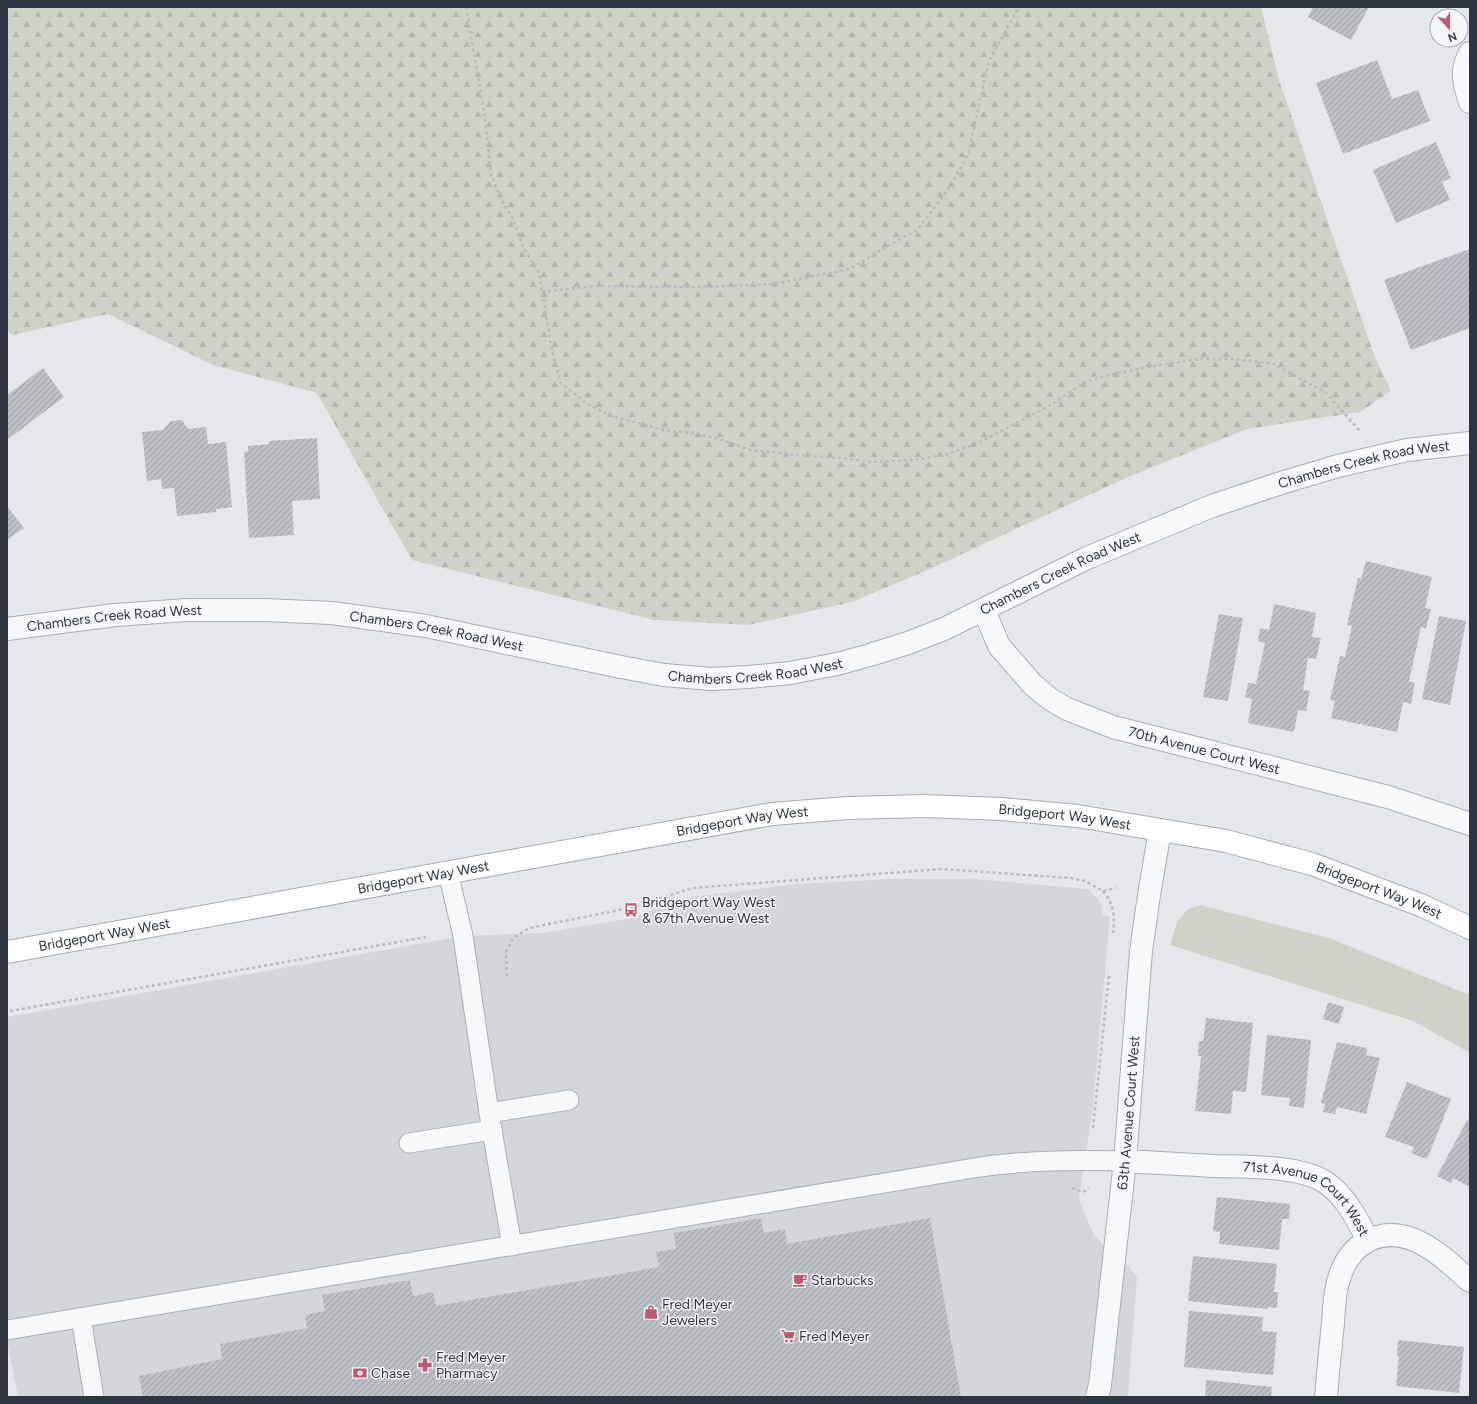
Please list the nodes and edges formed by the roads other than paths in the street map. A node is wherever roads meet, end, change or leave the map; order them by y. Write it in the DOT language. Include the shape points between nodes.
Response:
graph roads {
  1 [pos="1469,54"];
  2 [pos="1470,102"];
  3 [pos="1470,443"];
  4 [pos="984,610"];
  5 [pos="7,629"];
  6 [pos="1470,824"];
  7 [pos="1160,830"];
  8 [pos="448,872"];
  9 [pos="1470,928"];
  10 [pos="7,952"];
  11 [pos="569,1100"];
  12 [pos="490,1122"];
  13 [pos="409,1143"];
  14 [pos="1125,1161"];
  15 [pos="1368,1240"];
  16 [pos="512,1246"];
  17 [pos="1470,1281"];
  18 [pos="81,1318"];
  19 [pos="7,1330"];
  20 [pos="94,1397"];
  21 [pos="1097,1397"];
  22 [pos="1326,1397"];
  1 -- 2 [label="street" via="1463,75"];
  3 -- 4 [label="street, Chambers Creek Road West" via="1407,450 1381,456 1306,475 1212,506 1088,558"];
  4 -- 5 [label="street, Chambers Creek Road West" via="908,643 837,664 770,675 711,679 621,668 426,626 332,613 187,610 115,615"];
  4 -- 6 [label="street, 70th Avenue Court West" via="999,646 1033,685 1050,699 1079,714 1113,727 1388,797"];
  7 -- 8 [label="main road, Bridgeport Way West" via="1078,816 1001,809 925,806 848,808 772,814"];
  7 -- 9 [label="main road, Bridgeport Way West" via="1226,841 1312,864 1423,906"];
  7 -- 14 [label="street, 63th Avenue Court West" via="1141,951"];
  8 -- 10 [label="main road, Bridgeport Way West"];
  8 -- 12 [label="lane" via="463,936"];
  11 -- 12 [label="lane"];
  12 -- 13 [label="lane"];
  12 -- 16 [label="lane"];
  14 -- 15 [label="street, 71st Avenue Court West" via="1275,1169 1314,1176 1333,1188 1358,1220"];
  14 -- 16 [label="lane" via="1005,1163"];
  14 -- 21 [label="street, 63th Avenue Court West"];
  15 -- 17 [label="street, 71st Avenue Court West" via="1378,1236 1391,1236 1418,1242 1448,1261"];
  15 -- 22 [label="street" via="1350,1254 1338,1280"];
  16 -- 18 [label="lane"];
  18 -- 19 [label="lane"];
  18 -- 20 [label="lane"];
}
